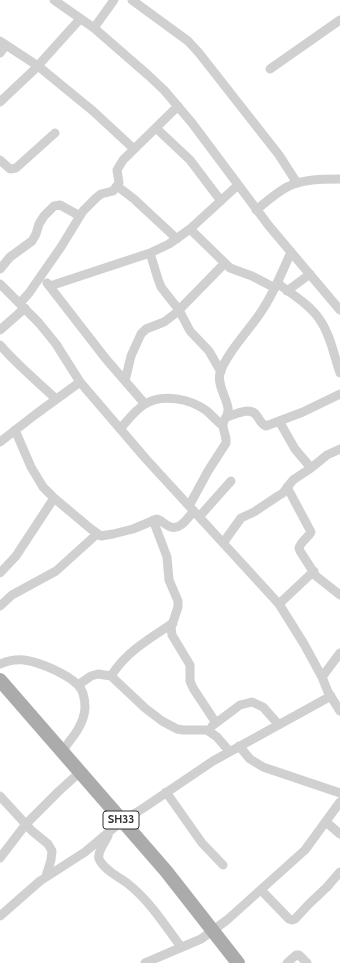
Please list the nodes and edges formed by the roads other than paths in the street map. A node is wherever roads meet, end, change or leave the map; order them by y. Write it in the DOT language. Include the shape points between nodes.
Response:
graph roads {
  1 [pos="54,0"];
  2 [pos="132,0"];
  3 [pos="110,1"];
  4 [pos="80,19"];
  5 [pos="340,20"];
  6 [pos="94,28"];
  7 [pos="3,43"];
  8 [pos="0,54"];
  9 [pos="38,66"];
  10 [pos="270,69"];
  11 [pos="0,102"];
  12 [pos="178,106"];
  13 [pos="156,128"];
  14 [pos="55,133"];
  15 [pos="134,149"];
  16 [pos="0,160"];
  17 [pos="340,179"];
  18 [pos="297,183"];
  19 [pos="238,185"];
  20 [pos="117,186"];
  21 [pos="221,201"];
  22 [pos="256,210"];
  23 [pos="80,216"];
  24 [pos="190,229"];
  25 [pos="176,239"];
  26 [pos="291,252"];
  27 [pos="150,253"];
  28 [pos="224,264"];
  29 [pos="0,269"];
  30 [pos="310,274"];
  31 [pos="41,276"];
  32 [pos="0,284"];
  33 [pos="50,286"];
  34 [pos="276,286"];
  35 [pos="287,291"];
  36 [pos="23,306"];
  37 [pos="179,310"];
  38 [pos="340,310"];
  39 [pos="0,330"];
  40 [pos="0,345"];
  41 [pos="221,372"];
  42 [pos="340,373"];
  43 [pos="125,381"];
  44 [pos="80,382"];
  45 [pos="340,394"];
  46 [pos="56,399"];
  47 [pos="145,404"];
  48 [pos="227,417"];
  49 [pos="279,421"];
  50 [pos="223,426"];
  51 [pos="120,428"];
  52 [pos="15,430"];
  53 [pos="0,442"];
  54 [pos="340,449"];
  55 [pos="311,468"];
  56 [pos="231,481"];
  57 [pos="287,487"];
  58 [pos="54,498"];
  59 [pos="194,511"];
  60 [pos="153,520"];
  61 [pos="97,534"];
  62 [pos="223,543"];
  63 [pos="314,571"];
  64 [pos="0,573"];
  65 [pos="340,596"];
  66 [pos="279,604"];
  67 [pos="0,606"];
  68 [pos="173,623"];
  69 [pos="340,652"];
  70 [pos="0,664"];
  71 [pos="111,676"];
  72 [pos="322,677"];
  73 [pos="0,680"];
  74 [pos="78,685"];
  75 [pos="331,696"];
  76 [pos="340,711"];
  77 [pos="216,723"];
  78 [pos="279,725"];
  79 [pos="207,730"];
  80 [pos="239,746"];
  81 [pos="62,751"];
  82 [pos="229,751"];
  83 [pos="80,772"];
  84 [pos="166,792"];
  85 [pos="340,793"];
  86 [pos="0,796"];
  87 [pos="340,802"];
  88 [pos="326,822"];
  89 [pos="26,824"];
  90 [pos="117,826"];
  91 [pos="340,834"];
  92 [pos="0,858"];
  93 [pos="223,865"];
  94 [pos="340,872"];
  95 [pos="46,876"];
  96 [pos="261,890"];
  97 [pos="0,916"];
  98 [pos="214,931"];
  99 [pos="181,947"];
  100 [pos="145,963"];
  101 [pos="238,963"];
  102 [pos="287,963"];
  103 [pos="307,963"];
  1 -- 4 [label="street"];
  2 -- 18 [label="street" via="188,41 199,53 279,155"];
  3 -- 6 [label="street"];
  4 -- 6 [label="street"];
  4 -- 9 [label="street"];
  5 -- 10 [label="street"];
  6 -- 12 [label="street" via="148,75"];
  7 -- 8 [label="street"];
  7 -- 9 [label="street"];
  9 -- 11 [label="street"];
  9 -- 15 [label="street"];
  12 -- 13 [label="street"];
  12 -- 19 [label="street"];
  13 -- 15 [label="street"];
  13 -- 21 [label="street" via="190,160"];
  14 -- 16 [label="street" via="16,168 10,169"];
  15 -- 20 [label="street" via="119,165 117,170 120,183"];
  17 -- 18 [label="street"];
  18 -- 22 [label="street" via="284,189"];
  19 -- 21 [label="street"];
  19 -- 22 [label="street"];
  20 -- 23 [label="street" via="113,191 96,198"];
  20 -- 25 [label="street"];
  21 -- 24 [label="street"];
  22 -- 26 [label="street"];
  23 -- 29 [label="street" via="60,205 54,206 39,224 32,241 10,257"];
  23 -- 31 [label="street"];
  24 -- 25 [label="street"];
  24 -- 28 [label="street"];
  25 -- 27 [label="street"];
  26 -- 30 [label="street"];
  26 -- 34 [label="street"];
  27 -- 33 [label="street"];
  27 -- 37 [label="street" via="165,293"];
  28 -- 34 [label="street"];
  28 -- 37 [label="street"];
  30 -- 35 [label="street"];
  30 -- 38 [label="street"];
  31 -- 33 [label="street"];
  31 -- 36 [label="street"];
  32 -- 36 [label="street"];
  33 -- 43 [label="street"];
  34 -- 35 [label="street"];
  34 -- 41 [label="street"];
  35 -- 42 [label="street" via="320,319"];
  36 -- 39 [label="street"];
  36 -- 44 [label="street" via="56,344"];
  37 -- 41 [label="street" via="190,331 209,351"];
  37 -- 43 [label="street" via="164,322 146,329 141,334 131,356"];
  40 -- 46 [label="street"];
  41 -- 48 [label="street" via="220,383 228,408"];
  43 -- 47 [label="street"];
  44 -- 46 [label="street"];
  44 -- 51 [label="street"];
  45 -- 49 [label="street"];
  46 -- 52 [label="street"];
  47 -- 50 [label="street" via="157,399 181,400 200,407"];
  47 -- 51 [label="street"];
  48 -- 49 [label="street" via="252,411 266,426"];
  48 -- 50 [label="street"];
  49 -- 55 [label="street" via="295,449"];
  50 -- 59 [label="street" via="226,443 208,471"];
  51 -- 59 [label="street"];
  52 -- 53 [label="street"];
  52 -- 58 [label="street" via="37,478"];
  54 -- 55 [label="street" via="321,459"];
  55 -- 57 [label="street"];
  56 -- 59 [label="street"];
  57 -- 62 [label="street" via="283,493 241,518"];
  57 -- 63 [label="street" via="311,532 299,548"];
  58 -- 61 [label="street"];
  58 -- 64 [label="street" via="16,556"];
  59 -- 60 [label="street" via="180,526 171,527 157,519"];
  59 -- 62 [label="street"];
  60 -- 61 [label="street" via="113,534"];
  60 -- 68 [label="street" via="167,557 169,580 178,601"];
  61 -- 67 [label="street" via="56,571 12,595"];
  62 -- 66 [label="street"];
  63 -- 65 [label="street"];
  63 -- 66 [label="street"];
  66 -- 72 [label="street"];
  68 -- 71 [label="street" via="130,652"];
  68 -- 77 [label="street" via="172,635 190,665 190,681 193,688"];
  69 -- 72 [label="street"];
  70 -- 74 [label="street" via="13,660 32,662"];
  71 -- 74 [label="street" via="98,674"];
  71 -- 79 [label="street" via="145,708 171,726 183,730"];
  72 -- 75 [label="street"];
  73 -- 81 [label="main road, SH33"];
  74 -- 81 [label="street" via="85,709 76,732"];
  75 -- 76 [label="street"];
  75 -- 78 [label="street"];
  77 -- 78 [label="street" via="240,705 252,702 263,707"];
  77 -- 79 [label="street"];
  78 -- 80 [label="street"];
  79 -- 82 [label="street"];
  80 -- 82 [label="street"];
  80 -- 85 [label="street" via="250,759 263,767"];
  81 -- 83 [label="main road, SH33"];
  82 -- 84 [label="street"];
  83 -- 89 [label="street"];
  83 -- 90 [label="main road, SH33"];
  84 -- 90 [label="street"];
  84 -- 93 [label="street" via="202,843"];
  86 -- 89 [label="street"];
  87 -- 88 [label="street"];
  88 -- 91 [label="street"];
  88 -- 96 [label="street" via="305,850"];
  89 -- 92 [label="street"];
  89 -- 95 [label="street" via="44,839 52,851"];
  90 -- 95 [label="street" via="93,846"];
  90 -- 98 [label="main road, SH33" via="166,871"];
  90 -- 99 [label="street" via="101,850 99,859 144,900"];
  94 -- 96 [label="street" via="292,920"];
  95 -- 97 [label="street"];
  96 -- 98 [label="street"];
  98 -- 99 [label="street"];
  98 -- 101 [label="main road, SH33"];
  99 -- 100 [label="street"];
  102 -- 103 [label="street" via="299,955"];
}
